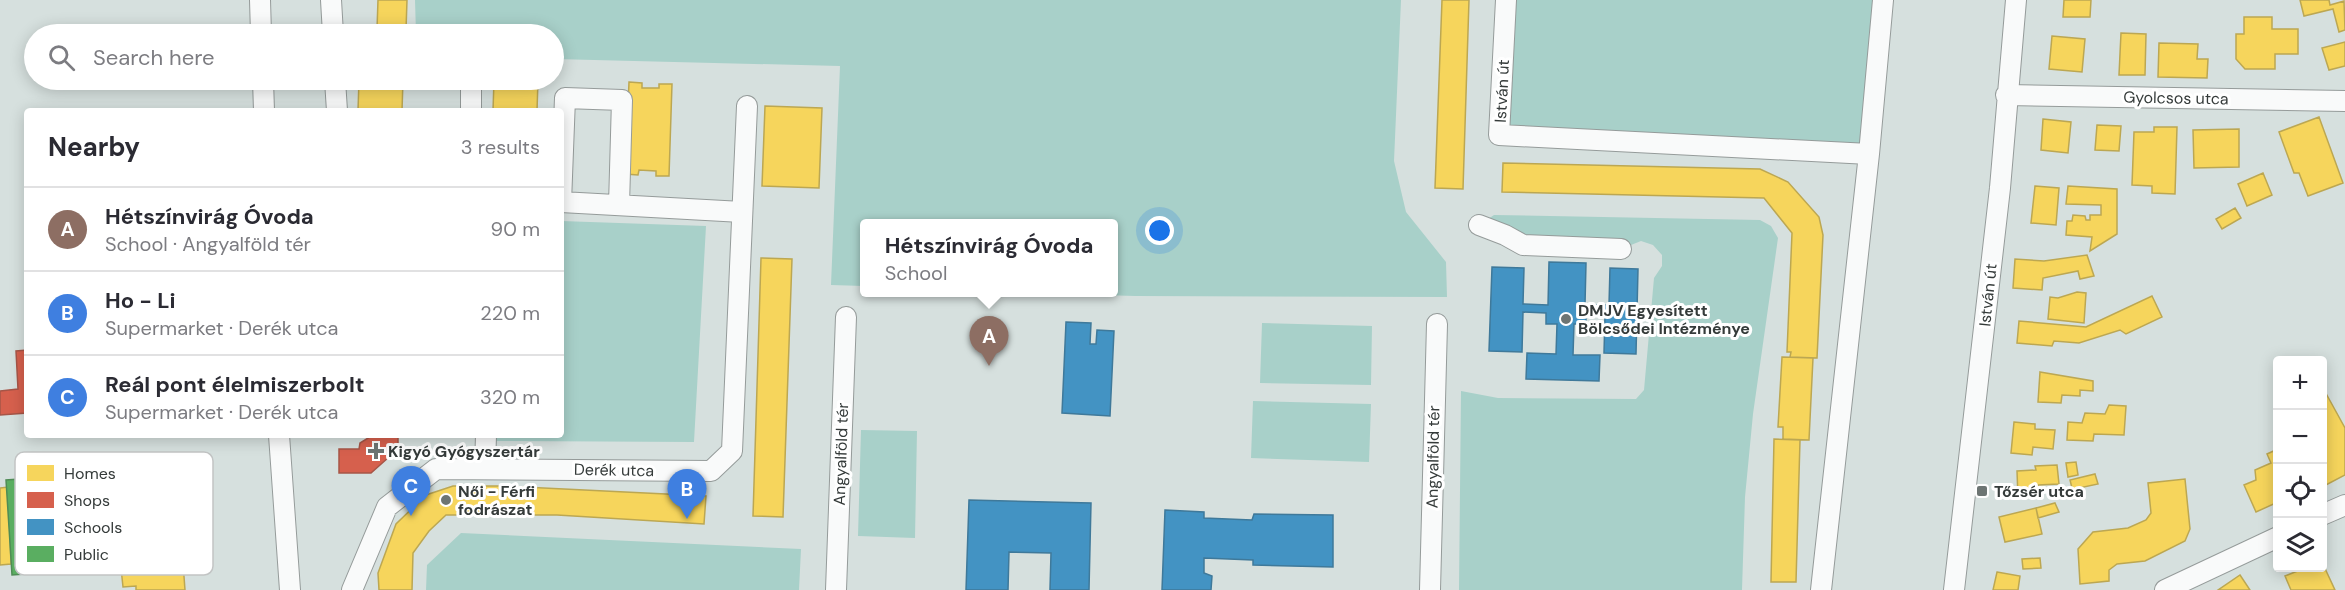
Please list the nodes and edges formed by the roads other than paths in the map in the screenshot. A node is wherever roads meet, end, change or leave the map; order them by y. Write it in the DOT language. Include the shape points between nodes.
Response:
graph roads {
  1 [pos="260,0"];
  2 [pos="331,0"];
  3 [pos="1506,0"];
  4 [pos="1883,0"];
  5 [pos="2016,0"];
  6 [pos="261,24"];
  7 [pos="332,24"];
  8 [pos="263,90"];
  9 [pos="336,90"];
  10 [pos="471,90"];
  11 [pos="2006,95"];
  12 [pos="2345,101"];
  13 [pos="747,105"];
  14 [pos="264,108"];
  15 [pos="337,108"];
  16 [pos="471,108"];
  17 [pos="564,124"];
  18 [pos="1869,154"];
  19 [pos="564,202"];
  20 [pos="619,206"];
  21 [pos="742,212"];
  22 [pos="1479,225"];
  23 [pos="1621,249"];
  24 [pos="846,317"];
  25 [pos="1437,324"];
  26 [pos="279,438"];
  27 [pos="486,438"];
  28 [pos="485,469"];
  29 [pos="2345,505"];
  30 [pos="2327,513"];
  31 [pos="2273,539"];
  32 [pos="290,590"];
  33 [pos="352,590"];
  34 [pos="836,590"];
  35 [pos="1430,590"];
  36 [pos="1821,590"];
  37 [pos="1954,590"];
  38 [pos="2165,590"];
  1 -- 6 [label="street"];
  2 -- 7 [label="street"];
  3 -- 18 [label="street, István út" via="1499,135"];
  4 -- 18 [label="street"];
  5 -- 11 [label="street, István út"];
  8 -- 14 [label="street"];
  9 -- 15 [label="street"];
  10 -- 16 [label="street"];
  11 -- 12 [label="street, Gyolcsos utca"];
  11 -- 37 [label="street, István út" via="2000,188"];
  13 -- 21 [label="street, Derék utca"];
  17 -- 20 [label="street" via="565,98 622,100"];
  18 -- 36 [label="street"];
  19 -- 20 [label="street"];
  20 -- 21 [label="street"];
  21 -- 28 [label="street, Derék utca" via="732,451 711,471"];
  22 -- 23 [label="street" via="1523,245"];
  24 -- 34 [label="street, Angyalföld tér"];
  25 -- 35 [label="street, Angyalföld tér"];
  26 -- 32 [label="street"];
  27 -- 28 [label="street"];
  28 -- 33 [label="street, Derék utca" via="436,469 387,507"];
  29 -- 30 [label="street"];
  31 -- 38 [label="street"];
}
